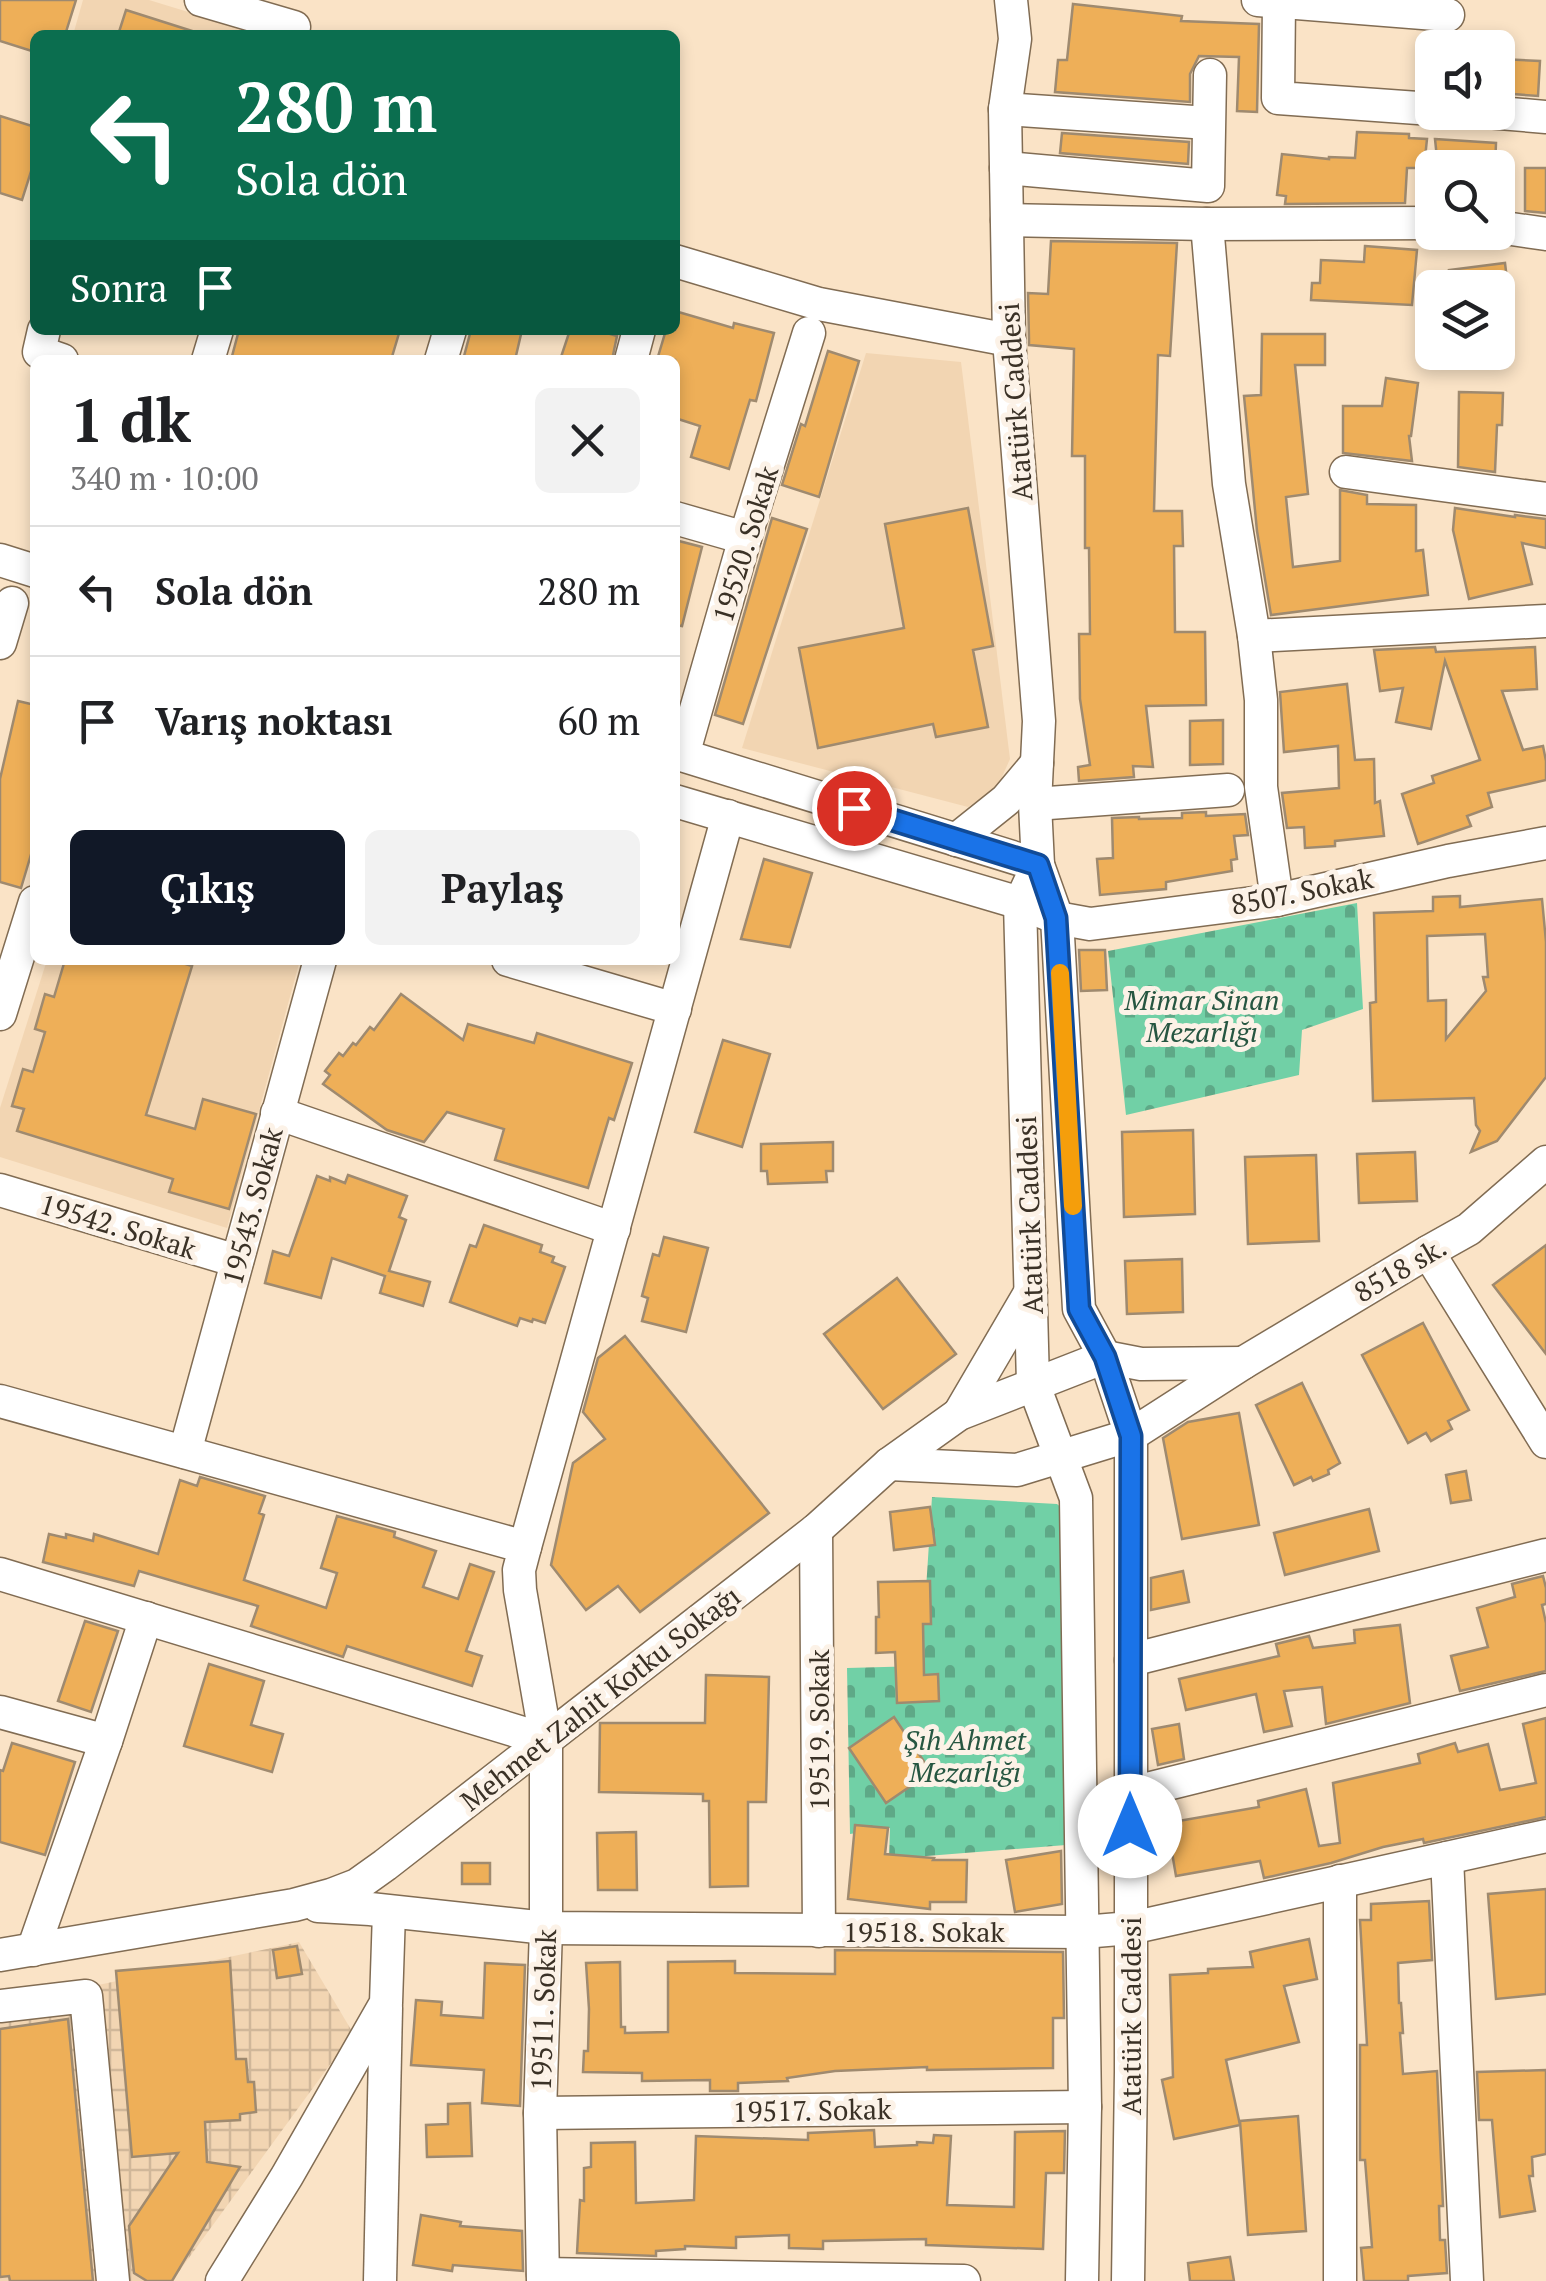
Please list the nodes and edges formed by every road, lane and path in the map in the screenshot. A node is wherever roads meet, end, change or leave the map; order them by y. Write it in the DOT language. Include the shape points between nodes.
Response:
graph roads {
  1 [pos="202,0"];
  2 [pos="989,0"];
  3 [pos="1011,0"];
  4 [pos="1268,1"];
  5 [pos="1448,15"];
  6 [pos="296,21"];
  7 [pos="1210,75"];
  8 [pos="1415,108"];
  9 [pos="1005,109"];
  10 [pos="1515,114"];
  11 [pos="1546,117"];
  12 [pos="1208,123"];
  13 [pos="1006,168"];
  14 [pos="1007,220"];
  15 [pos="1415,222"];
  16 [pos="1207,224"];
  17 [pos="1515,229"];
  18 [pos="1546,234"];
  19 [pos="680,263"];
  20 [pos="809,333"];
  21 [pos="43,335"];
  22 [pos="1009,340"];
  23 [pos="47,355"];
  24 [pos="1346,472"];
  25 [pos="1546,498"];
  26 [pos="680,519"];
  27 [pos="745,538"];
  28 [pos="0,560"];
  29 [pos="30,569"];
  30 [pos="16,604"];
  31 [pos="1546,622"];
  32 [pos="1254,636"];
  33 [pos="0,643"];
  34 [pos="680,751"];
  35 [pos="680,754"];
  36 [pos="1037,762"];
  37 [pos="1228,790"];
  38 [pos="680,802"];
  39 [pos="1036,804"];
  40 [pos="728,816"];
  41 [pos="956,840"];
  42 [pos="1546,843"];
  43 [pos="1038,865"];
  44 [pos="1277,900"];
  45 [pos="1020,903"];
  46 [pos="30,918"];
  47 [pos="1056,918"];
  48 [pos="319,965"];
  49 [pos="525,965"];
  50 [pos="675,1010"];
  51 [pos="0,1014"];
  52 [pos="277,1113"];
  53 [pos="1546,1162"];
  54 [pos="0,1190"];
  55 [pos="614,1229"];
  56 [pos="1428,1252"];
  57 [pos="237,1261"];
  58 [pos="1031,1291"];
  59 [pos="1105,1357"];
  60 [pos="1243,1363"];
  61 [pos="1033,1383"];
  62 [pos="0,1401"];
  63 [pos="959,1414"];
  64 [pos="1131,1436"];
  65 [pos="1546,1442"];
  66 [pos="184,1452"];
  67 [pos="1061,1458"];
  68 [pos="889,1464"];
  69 [pos="816,1530"];
  70 [pos="525,1547"];
  71 [pos="1546,1555"];
  72 [pos="0,1574"];
  73 [pos="146,1618"];
  74 [pos="1130,1660"];
  75 [pos="1546,1690"];
  76 [pos="0,1712"];
  77 [pos="546,1740"];
  78 [pos="106,1741"];
  79 [pos="1130,1792"];
  80 [pos="1546,1836"];
  81 [pos="1447,1858"];
  82 [pos="1340,1882"];
  83 [pos="372,1902"];
  84 [pos="546,1928"];
  85 [pos="1130,1928"];
  86 [pos="820,1931"];
  87 [pos="1083,1932"];
  88 [pos="16,1952"];
  89 [pos="386,2003"];
  90 [pos="0,2006"];
  91 [pos="1085,2107"];
  92 [pos="540,2113"];
  93 [pos="543,2277"];
  94 [pos="112,2281"];
  95 [pos="222,2281"];
  96 [pos="380,2281"];
  97 [pos="964,2281"];
  98 [pos="1082,2281"];
  99 [pos="1128,2281"];
  100 [pos="1340,2281"];
  101 [pos="1467,2281"];
  1 -- 6 [label="street"];
  2 -- 9 [label="street"];
  3 -- 9 [label="street, Atatürk Caddesi" via="1015,39"];
  4 -- 5 [label="street"];
  4 -- 8 [label="street" via="1278,98"];
  7 -- 12 [label="street"];
  9 -- 12 [label="street"];
  9 -- 13 [label="street, Atatürk Caddesi"];
  10 -- 11 [label="street"];
  12 -- 13 [label="street" via="1208,186"];
  13 -- 14 [label="street, Atatürk Caddesi"];
  14 -- 16 [label="street"];
  14 -- 22 [label="street, Atatürk Caddesi"];
  15 -- 16 [label="street"];
  16 -- 32 [label="street" via="1229,484"];
  17 -- 18 [label="street"];
  19 -- 22 [label="street" via="818,304"];
  20 -- 27 [label="street, 19520. Sokak"];
  21 -- 23 [label="street" via="38,352"];
  22 -- 36 [label="street, Atatürk Caddesi"];
  24 -- 25 [label="street"];
  26 -- 27 [label="street"];
  27 -- 34 [label="street, 19520. Sokak"];
  28 -- 29 [label="street"];
  30 -- 33 [label="street"];
  31 -- 32 [label="street"];
  32 -- 44 [label="street" via="1261,787"];
  35 -- 41 [label="street"];
  36 -- 39 [label="street, Atatürk Caddesi"];
  36 -- 41 [label="street" via="1006,800"];
  37 -- 39 [label="street"];
  38 -- 40 [label="street, 8507. Sokak"];
  39 -- 43 [label="street, Atatürk Caddesi"];
  40 -- 45 [label="street, 8507. Sokak"];
  40 -- 50 [label="street, 19511. Sokak"];
  41 -- 43 [label="street"];
  42 -- 44 [label="street, 8507. Sokak"];
  43 -- 45 [label="street, Atatürk Caddesi"];
  43 -- 47 [label="street, Atatürk Caddesi"];
  44 -- 47 [label="street, 8507. Sokak" via="1090,924"];
  45 -- 47 [label="street, 8507. Sokak"];
  45 -- 58 [label="street, Atatürk Caddesi"];
  46 -- 51 [label="street"];
  47 -- 59 [label="street, Atatürk Caddesi" via="1079,1309"];
  48 -- 52 [label="street, 19543. Sokak"];
  49 -- 50 [label="street"];
  50 -- 55 [label="street, 19511. Sokak"];
  52 -- 55 [label="street"];
  52 -- 57 [label="street, 19543. Sokak"];
  53 -- 56 [label="street, 8518 sk." via="1469,1229"];
  54 -- 57 [label="street, 19542. Sokak"];
  55 -- 70 [label="street, 19511. Sokak"];
  56 -- 60 [label="street, 8518 sk."];
  56 -- 65 [label="street"];
  57 -- 66 [label="street, 19543. Sokak"];
  58 -- 61 [label="street, Atatürk Caddesi"];
  58 -- 63 [label="street"];
  59 -- 60 [label="street" via="1141,1364"];
  59 -- 61 [label="street"];
  59 -- 64 [label="street, Atatürk Caddesi"];
  60 -- 64 [label="street, 8518 sk."];
  61 -- 63 [label="street"];
  61 -- 67 [label="street, Atatürk Caddesi"];
  62 -- 66 [label="street"];
  63 -- 68 [label="street, Mehmet Zahit Kotku Sokağı"];
  64 -- 67 [label="street, 8518 sk."];
  64 -- 74 [label="street, Atatürk Caddesi"];
  66 -- 70 [label="street"];
  67 -- 68 [label="street, 8518 sk." via="1017,1470"];
  67 -- 87 [label="street, Atatürk Caddesi" via="1076,1498"];
  68 -- 69 [label="street, Mehmet Zahit Kotku Sokağı"];
  69 -- 77 [label="street, Mehmet Zahit Kotku Sokağı"];
  69 -- 86 [label="street, 19519. Sokak"];
  70 -- 77 [label="street, 19511. Sokak" via="520,1590"];
  71 -- 74 [label="street"];
  72 -- 73 [label="street"];
  73 -- 77 [label="street"];
  73 -- 78 [label="street"];
  74 -- 79 [label="street, Atatürk Caddesi"];
  75 -- 79 [label="street"];
  76 -- 78 [label="street"];
  77 -- 83 [label="street, Mehmet Zahit Kotku Sokağı"];
  77 -- 84 [label="street, 19511. Sokak"];
  78 -- 88 [label="street"];
  79 -- 85 [label="street, Atatürk Caddesi"];
  80 -- 81 [label="street, 19518. Sokak"];
  81 -- 82 [label="street, 19518. Sokak"];
  81 -- 101 [label="street"];
  82 -- 85 [label="street, 19518. Sokak"];
  82 -- 100 [label="street"];
  83 -- 84 [label="street, 19518. Sokak"];
  83 -- 88 [label="street, Mehmet Zahit Kotku Sokağı" via="331,1895"];
  83 -- 89 [label="street"];
  84 -- 86 [label="street, 19518. Sokak"];
  84 -- 92 [label="street, 19511. Sokak"];
  85 -- 87 [label="street, 19518. Sokak"];
  85 -- 99 [label="street, Atatürk Caddesi"];
  86 -- 87 [label="street, 19518. Sokak"];
  87 -- 91 [label="street, Atatürk Caddesi"];
  89 -- 95 [label="street"];
  89 -- 96 [label="street"];
  90 -- 94 [label="street" via="86,1996"];
  91 -- 92 [label="street, 19517. Sokak"];
  91 -- 98 [label="street, Atatürk Caddesi"];
  92 -- 93 [label="street, 19511. Sokak"];
  93 -- 97 [label="street"];
}
